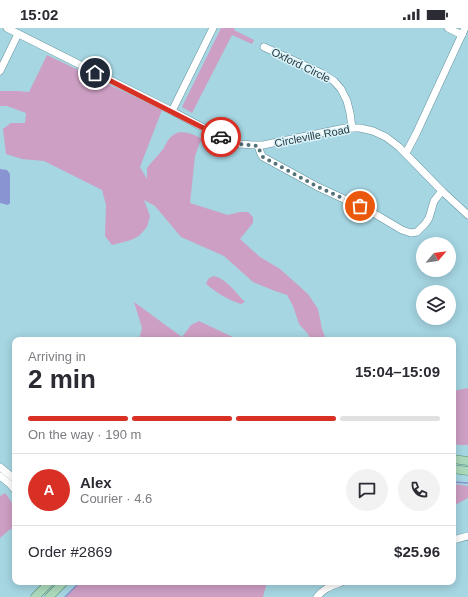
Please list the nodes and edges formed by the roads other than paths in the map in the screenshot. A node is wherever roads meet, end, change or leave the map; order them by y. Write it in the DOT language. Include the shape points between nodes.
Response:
graph roads {
  1 [pos="7,28"];
  2 [pos="213,28"];
  3 [pos="448,28"];
  4 [pos="463,31"];
  5 [pos="18,34"];
  6 [pos="264,47"];
  7 [pos="0,71"];
  8 [pos="172,111"];
  9 [pos="352,128"];
  10 [pos="258,146"];
  11 [pos="406,154"];
  12 [pos="442,191"];
  13 [pos="468,215"];
  14 [pos="456,459"];
  15 [pos="468,461"];
  16 [pos="0,467"];
  17 [pos="456,469"];
  18 [pos="468,471"];
  19 [pos="0,476"];
  20 [pos="12,477"];
  21 [pos="12,486"];
  22 [pos="468,536"];
  23 [pos="456,539"];
  24 [pos="47,585"];
  25 [pos="59,585"];
  26 [pos="334,585"];
  27 [pos="35,597"];
  28 [pos="49,597"];
  29 [pos="317,597"];
  1 -- 5 [label="street, Circleville Road"];
  2 -- 8 [label="street"];
  3 -- 4 [label="street"];
  4 -- 11 [label="street"];
  5 -- 7 [label="street"];
  5 -- 8 [label="street, Circleville Road"];
  6 -- 9 [label="street, Oxford Circle" via="334,81 347,100"];
  8 -- 10 [label="street, Circleville Road" via="226,139"];
  9 -- 10 [label="street, Circleville Road"];
  9 -- 11 [label="street, Circleville Road" via="367,129 380,134"];
  10 -- 12 [label="street" via="263,157 411,233 418,232 425,224 434,201"];
  11 -- 12 [label="street, Circleville Road"];
  12 -- 13 [label="street, Circleville Road"];
  14 -- 15 [label="main road"];
  16 -- 20 [label="street"];
  17 -- 18 [label="main road"];
  19 -- 21 [label="street"];
  22 -- 23 [label="street"];
  24 -- 27 [label="main road"];
  25 -- 28 [label="main road"];
  26 -- 29 [label="street"];
}
